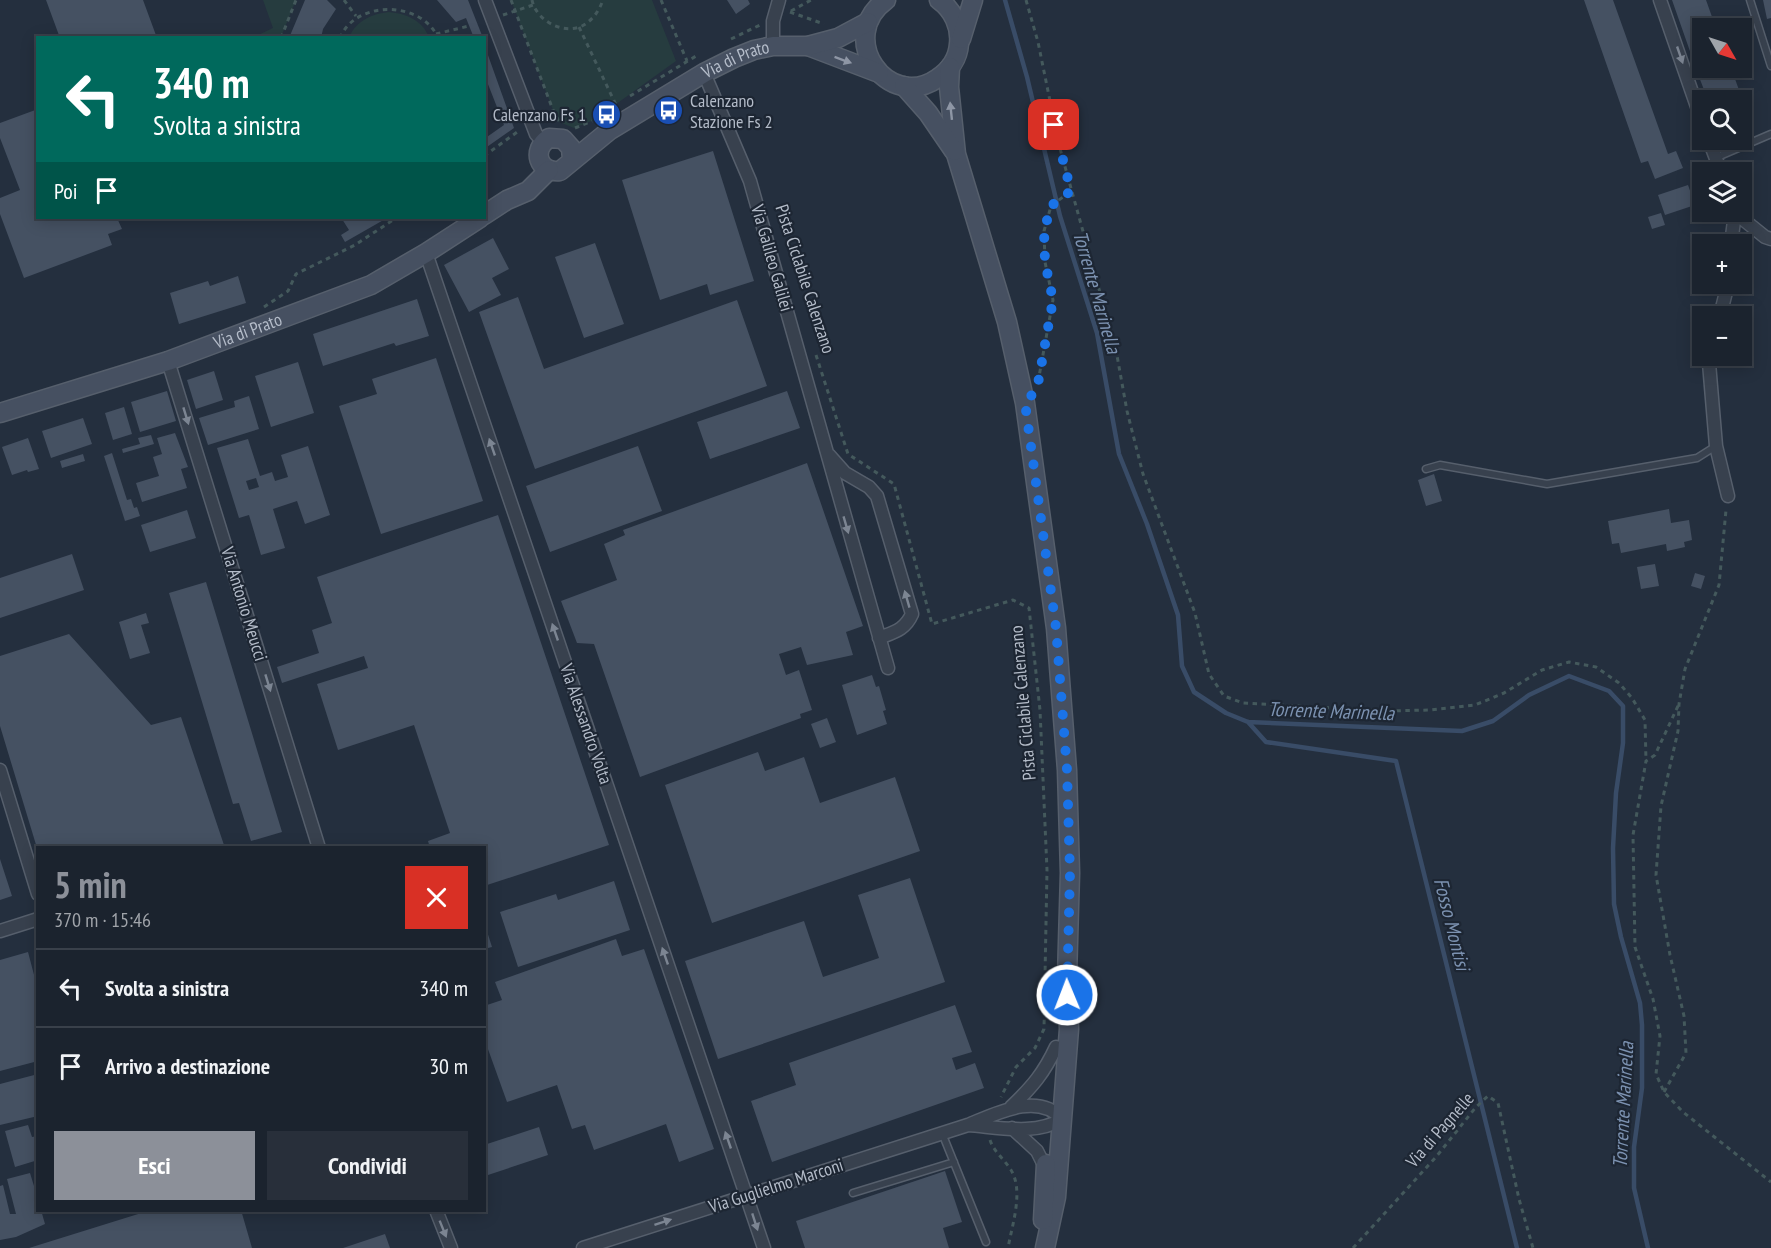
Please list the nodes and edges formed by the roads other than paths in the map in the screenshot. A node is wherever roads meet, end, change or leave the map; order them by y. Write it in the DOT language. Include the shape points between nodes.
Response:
graph roads {
  1 [pos="485,0"];
  2 [pos="779,0"];
  3 [pos="939,0"];
  4 [pos="973,0"];
  5 [pos="1660,0"];
  6 [pos="1750,0"];
  7 [pos="881,2"];
  8 [pos="868,22"];
  9 [pos="773,46"];
  10 [pos="808,46"];
  11 [pos="959,46"];
  12 [pos="1771,66"];
  13 [pos="950,67"];
  14 [pos="704,73"];
  15 [pos="879,73"];
  16 [pos="904,86"];
  17 [pos="1692,92"];
  18 [pos="1771,134"];
  19 [pos="543,142"];
  20 [pos="1712,150"];
  21 [pos="570,151"];
  22 [pos="956,154"];
  23 [pos="1715,158"];
  24 [pos="1717,162"];
  25 [pos="544,166"];
  26 [pos="486,214"];
  27 [pos="478,219"];
  28 [pos="1746,222"];
  29 [pos="1771,239"];
  30 [pos="426,253"];
  31 [pos="168,361"];
  32 [pos="1709,366"];
  33 [pos="0,413"];
  34 [pos="1716,446"];
  35 [pos="824,449"];
  36 [pos="1426,469"];
  37 [pos="861,482"];
  38 [pos="1728,496"];
  39 [pos="839,500"];
  40 [pos="879,638"];
  41 [pos="888,668"];
  42 [pos="0,770"];
  43 [pos="318,846"];
  44 [pos="36,887"];
  45 [pos="36,920"];
  46 [pos="0,931"];
  47 [pos="1067,977"];
  48 [pos="1056,1047"];
  49 [pos="1011,1108"];
  50 [pos="1054,1118"];
  51 [pos="968,1125"];
  52 [pos="1012,1128"];
  53 [pos="942,1133"];
  54 [pos="954,1162"];
  55 [pos="1046,1169"];
  56 [pos="853,1193"];
  57 [pos="747,1196"];
  58 [pos="437,1212"];
  59 [pos="986,1242"];
  60 [pos="451,1248"];
  61 [pos="583,1248"];
  62 [pos="764,1248"];
  63 [pos="1043,1248"];
  1 -- 19 [label="street" via="531,123"];
  2 -- 9 [label="street" via="773,21"];
  3 -- 11 [label="main road" via="956,22"];
  4 -- 11 [label="main road"];
  5 -- 17 [label="street, one-way"];
  6 -- 12 [label="lane"];
  7 -- 8 [label="main road, Via di Prato"];
  8 -- 10 [label="main road, Via di Prato" via="838,38"];
  8 -- 15 [label="main road" via="867,54"];
  9 -- 10 [label="main road, Via di Prato"];
  9 -- 14 [label="main road, Via di Prato" via="754,50"];
  10 -- 15 [label="main road, Via di Prato, one-way"];
  11 -- 13 [label="main road"];
  13 -- 16 [label="main road" via="925,85"];
  22 -- 13 [label="main road, one-way"];
  14 -- 21 [label="main road, Via di Prato"];
  14 -- 35 [label="street, Via Galileo Galilei" via="750,181"];
  15 -- 16 [label="main road, Via di Prato"];
  16 -- 22 [label="main road"];
  18 -- 23 [label="lane"];
  19 -- 21 [label="main road, Via di Prato" via="556,137"];
  19 -- 25 [label="main road" via="538,151"];
  20 -- 23 [label="street"];
  21 -- 25 [label="main road, Via di Prato" via="565,169"];
  22 -- 47 [label="main road" via="1007,322 1025,403 1056,628 1067,770"];
  23 -- 24 [label="street"];
  25 -- 26 [label="main road, Via di Prato" via="528,191"];
  27 -- 30 [label="main road, Via di Prato"];
  28 -- 29 [label="street"];
  30 -- 31 [label="main road, Via di Prato" via="371,285"];
  57 -- 30 [label="street, Via Alessandro Volta, one-way"];
  31 -- 33 [label="main road, Via di Prato"];
  31 -- 43 [label="street, Via Antonio Meucci, one-way"];
  32 -- 34 [label="street"];
  34 -- 36 [label="lane" via="1697,458 1547,484 1440,465"];
  34 -- 38 [label="street"];
  35 -- 37 [label="street, Via Galileo Galilei" via="845,473"];
  35 -- 39 [label="street, Via Galileo Galilei"];
  37 -- 39 [label="street" via="846,487"];
  40 -- 37 [label="street, Via Galileo Galilei, one-way" via="902,630 912,614 877,496"];
  39 -- 40 [label="street, Via Galileo Galilei, one-way"];
  40 -- 41 [label="street, Via Galileo Galilei"];
  42 -- 44 [label="street"];
  45 -- 46 [label="street"];
  47 -- 48 [label="main road"];
  47 -- 50 [label="main road" via="1069,1029"];
  48 -- 49 [label="street, Via Guglielmo Marconi" via="1042,1075"];
  48 -- 50 [label="main road"];
  49 -- 50 [label="street, Via Guglielmo Marconi" via="1037,1106"];
  49 -- 51 [label="street, Via Guglielmo Marconi"];
  50 -- 52 [label="street, Via Guglielmo Marconi" via="1036,1128"];
  50 -- 55 [label="main road"];
  50 -- 63 [label="main road" via="1056,1197"];
  51 -- 52 [label="street, Via Guglielmo Marconi"];
  51 -- 53 [label="street, Via Guglielmo Marconi"];
  52 -- 55 [label="street" via="1037,1151"];
  53 -- 54 [label="lane"];
  53 -- 57 [label="street, Via Guglielmo Marconi"];
  54 -- 56 [label="lane"];
  54 -- 59 [label="lane"];
  55 -- 63 [label="main road"];
  61 -- 57 [label="street, Via Guglielmo Marconi, one-way"];
  57 -- 62 [label="street, Via Alessandro Volta, one-way"];
  58 -- 60 [label="street, one-way"];
}
